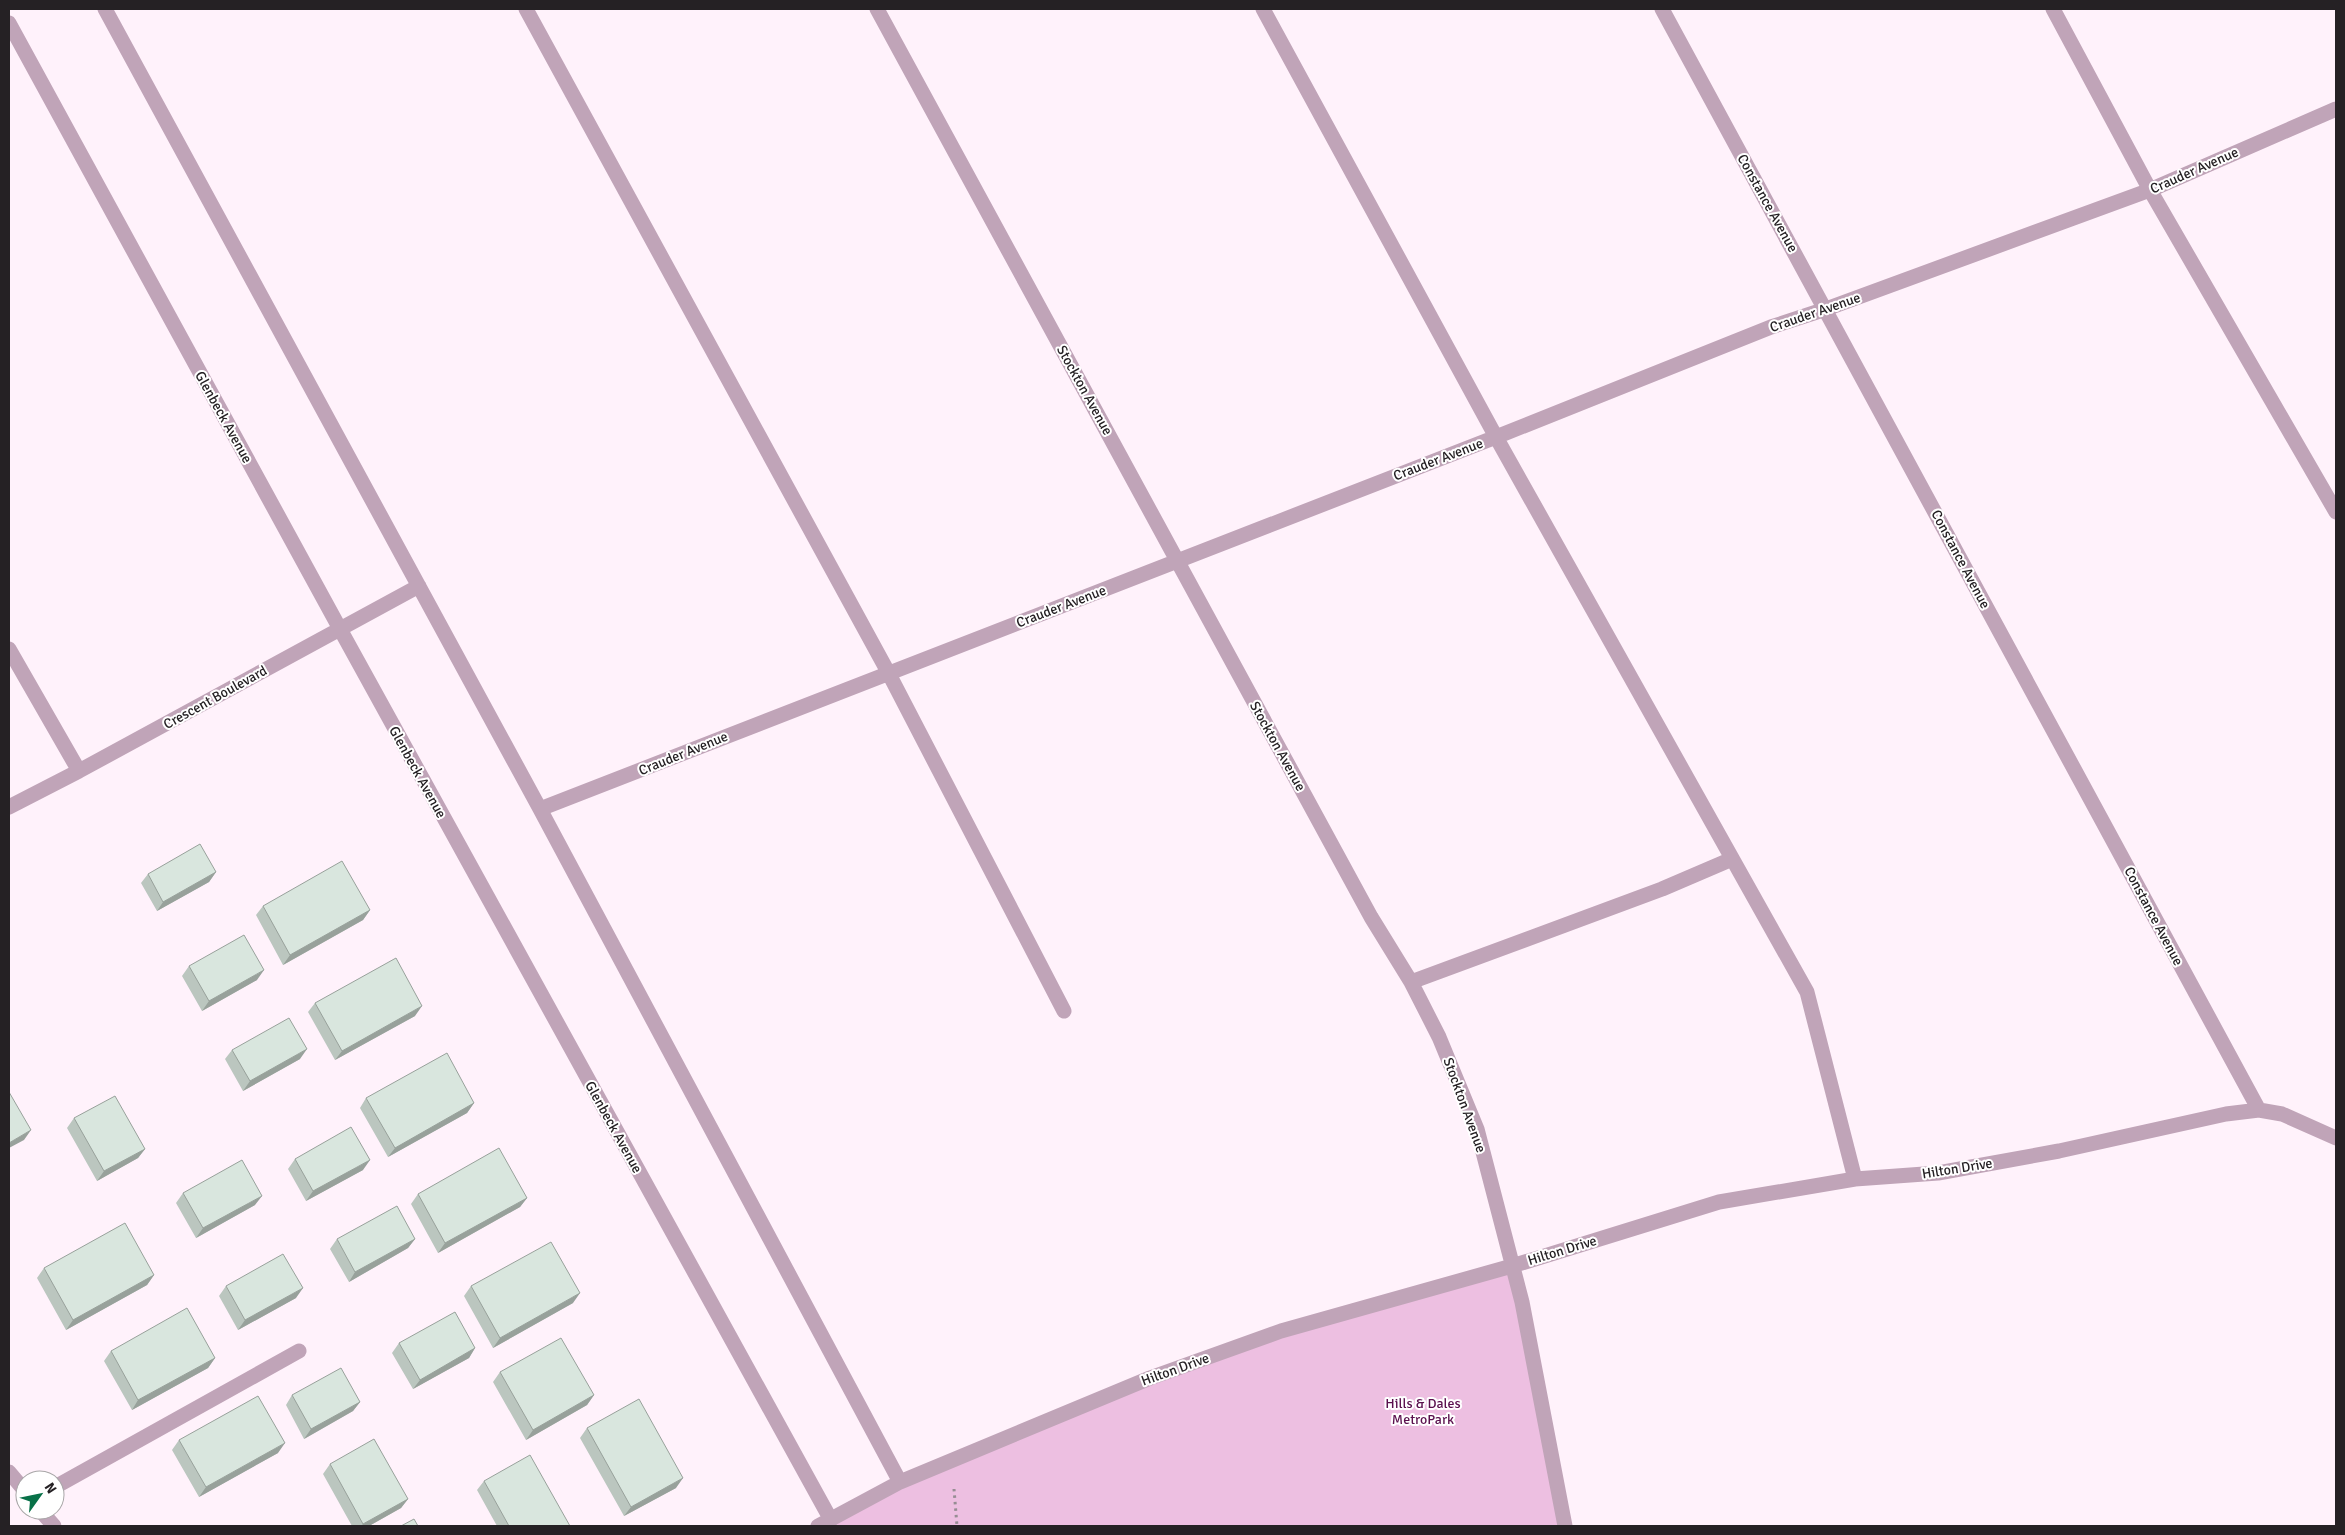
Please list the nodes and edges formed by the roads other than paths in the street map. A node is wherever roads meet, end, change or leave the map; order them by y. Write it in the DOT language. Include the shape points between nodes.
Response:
graph roads {
  1 [pos="105,9"];
  2 [pos="526,9"];
  3 [pos="877,9"];
  4 [pos="1262,9"];
  5 [pos="1662,9"];
  6 [pos="2052,9"];
  7 [pos="9,23"];
  8 [pos="2336,109"];
  9 [pos="2150,190"];
  10 [pos="1826,309"];
  11 [pos="1496,437"];
  12 [pos="2336,512"];
  13 [pos="1178,561"];
  14 [pos="419,586"];
  15 [pos="340,629"];
  16 [pos="9,648"];
  17 [pos="888,672"];
  18 [pos="79,772"];
  19 [pos="9,807"];
  20 [pos="540,809"];
  21 [pos="1732,859"];
  22 [pos="1410,982"];
  23 [pos="1064,1011"];
  24 [pos="2259,1110"];
  25 [pos="2336,1138"];
  26 [pos="1855,1179"];
  27 [pos="1512,1266"];
  28 [pos="299,1351"];
  29 [pos="65,1481"];
  30 [pos="900,1482"];
  31 [pos="824,1523"];
  32 [pos="1565,1526"];
  1 -- 14 [label="street"];
  2 -- 17 [label="street"];
  3 -- 13 [label="street, Stockton Avenue"];
  4 -- 11 [label="street"];
  5 -- 10 [label="street, Constance Avenue"];
  6 -- 9 [label="street"];
  7 -- 15 [label="street, Glenbeck Avenue"];
  8 -- 9 [label="street, Crauder Avenue"];
  9 -- 10 [label="street, Crauder Avenue"];
  9 -- 12 [label="street"];
  10 -- 11 [label="street, Crauder Avenue" via="1771,327"];
  10 -- 24 [label="street, Constance Avenue"];
  11 -- 13 [label="street, Crauder Avenue"];
  11 -- 21 [label="street"];
  13 -- 17 [label="street, Crauder Avenue"];
  13 -- 22 [label="street, Stockton Avenue" via="1371,917"];
  14 -- 15 [label="street, Crescent Boulevard"];
  14 -- 20 [label="street"];
  15 -- 18 [label="street, Crescent Boulevard"];
  15 -- 31 [label="street, Glenbeck Avenue"];
  16 -- 18 [label="street"];
  17 -- 20 [label="street, Crauder Avenue"];
  17 -- 23 [label="street"];
  18 -- 19 [label="street, Crescent Boulevard"];
  20 -- 30 [label="street"];
  21 -- 22 [label="street" via="1662,889"];
  21 -- 26 [label="street" via="1807,992"];
  22 -- 27 [label="street, Stockton Avenue" via="1439,1037 1477,1129"];
  24 -- 25 [label="street, Hilton Drive" via="2282,1114"];
  24 -- 26 [label="street, Hilton Drive" via="1938,1172"];
  26 -- 27 [label="street, Hilton Drive" via="1719,1202"];
  27 -- 30 [label="street, Hilton Drive" via="1281,1331 1150,1378"];
  27 -- 32 [label="street, Stockton Avenue" via="1522,1302"];
  28 -- 29 [label="street"];
  30 -- 31 [label="street, Hilton Drive"];
}
